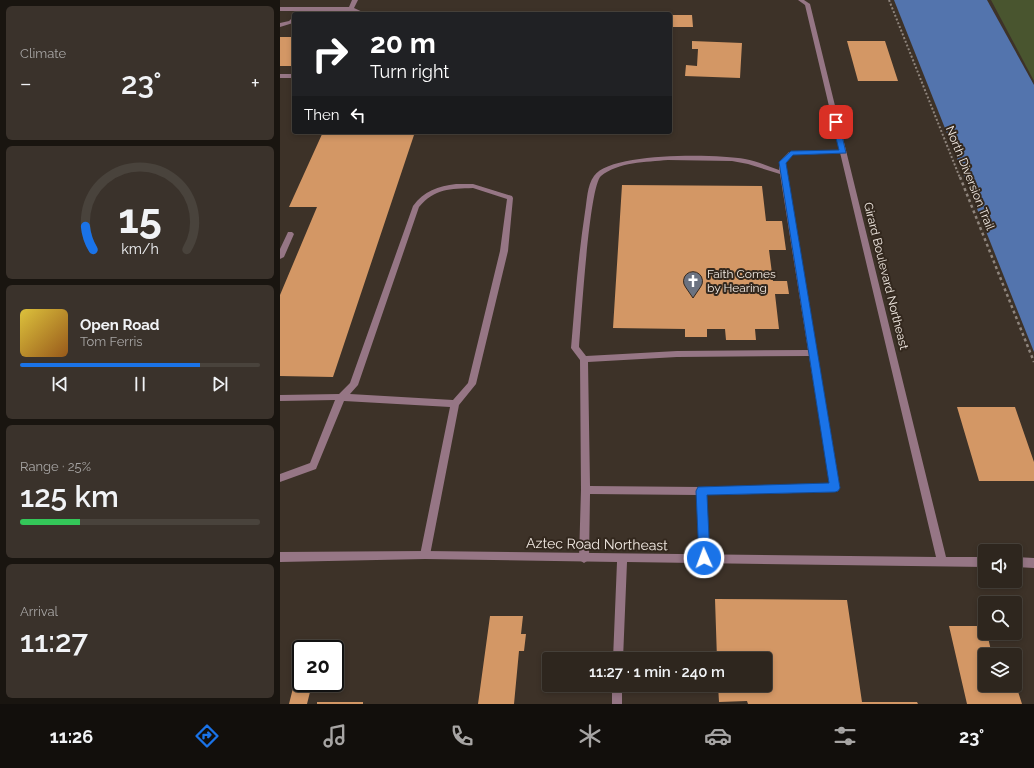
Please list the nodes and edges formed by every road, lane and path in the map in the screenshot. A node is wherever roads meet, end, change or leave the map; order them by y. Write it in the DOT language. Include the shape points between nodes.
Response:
graph roads {
  1 [pos="355,0"];
  2 [pos="801,0"];
  3 [pos="889,0"];
  4 [pos="280,9"];
  5 [pos="351,9"];
  6 [pos="297,12"];
  7 [pos="359,12"];
  8 [pos="292,21"];
  9 [pos="280,25"];
  10 [pos="280,76"];
  11 [pos="292,76"];
  12 [pos="843,152"];
  13 [pos="783,173"];
  14 [pos="290,234"];
  15 [pos="280,257"];
  16 [pos="812,353"];
  17 [pos="584,359"];
  18 [pos="1034,362"];
  19 [pos="341,397"];
  20 [pos="280,398"];
  21 [pos="455,404"];
  22 [pos="280,478"];
  23 [pos="586,490"];
  24 [pos="701,491"];
  25 [pos="425,556"];
  26 [pos="280,557"];
  27 [pos="584,558"];
  28 [pos="704,558"];
  29 [pos="622,559"];
  30 [pos="942,561"];
  31 [pos="978,562"];
  32 [pos="1022,562"];
  33 [pos="1034,563"];
  34 [pos="618,652"];
  35 [pos="617,692"];
  36 [pos="617,704"];
  1 -- 5 [label="street"];
  2 -- 12 [label="street, Girard Boulevard Northeast" via="807,4"];
  3 -- 18 [label="path, North Diversion Trail"];
  4 -- 6 [label="street"];
  5 -- 6 [label="street"];
  5 -- 7 [label="street"];
  8 -- 9 [label="street"];
  10 -- 11 [label="street"];
  12 -- 13 [label="street" via="791,153 782,162"];
  12 -- 30 [label="street, Girard Boulevard Northeast"];
  13 -- 16 [label="street"];
  13 -- 17 [label="street" via="744,161 660,158 628,162 609,168 598,175 594,182 586,226 575,348"];
  14 -- 15 [label="street"];
  16 -- 17 [label="street" via="677,354"];
  16 -- 24 [label="street" via="835,488"];
  17 -- 23 [label="street"];
  19 -- 20 [label="street"];
  19 -- 21 [label="street"];
  19 -- 21 [label="street" via="354,385 416,206 423,196 443,187 473,186 510,198 504,251 472,384"];
  19 -- 22 [label="street" via="313,466"];
  21 -- 25 [label="street"];
  23 -- 24 [label="street"];
  23 -- 27 [label="street"];
  24 -- 28 [label="street"];
  25 -- 26 [label="street, Aztec Road Northeast"];
  25 -- 27 [label="street, Aztec Road Northeast"];
  27 -- 29 [label="street, Aztec Road Northeast"];
  28 -- 29 [label="street, Aztec Road Northeast"];
  28 -- 30 [label="street, Aztec Road Northeast"];
  29 -- 34 [label="street"];
  30 -- 31 [label="street, Aztec Road Northeast"];
  32 -- 33 [label="street"];
  35 -- 36 [label="street"];
}
